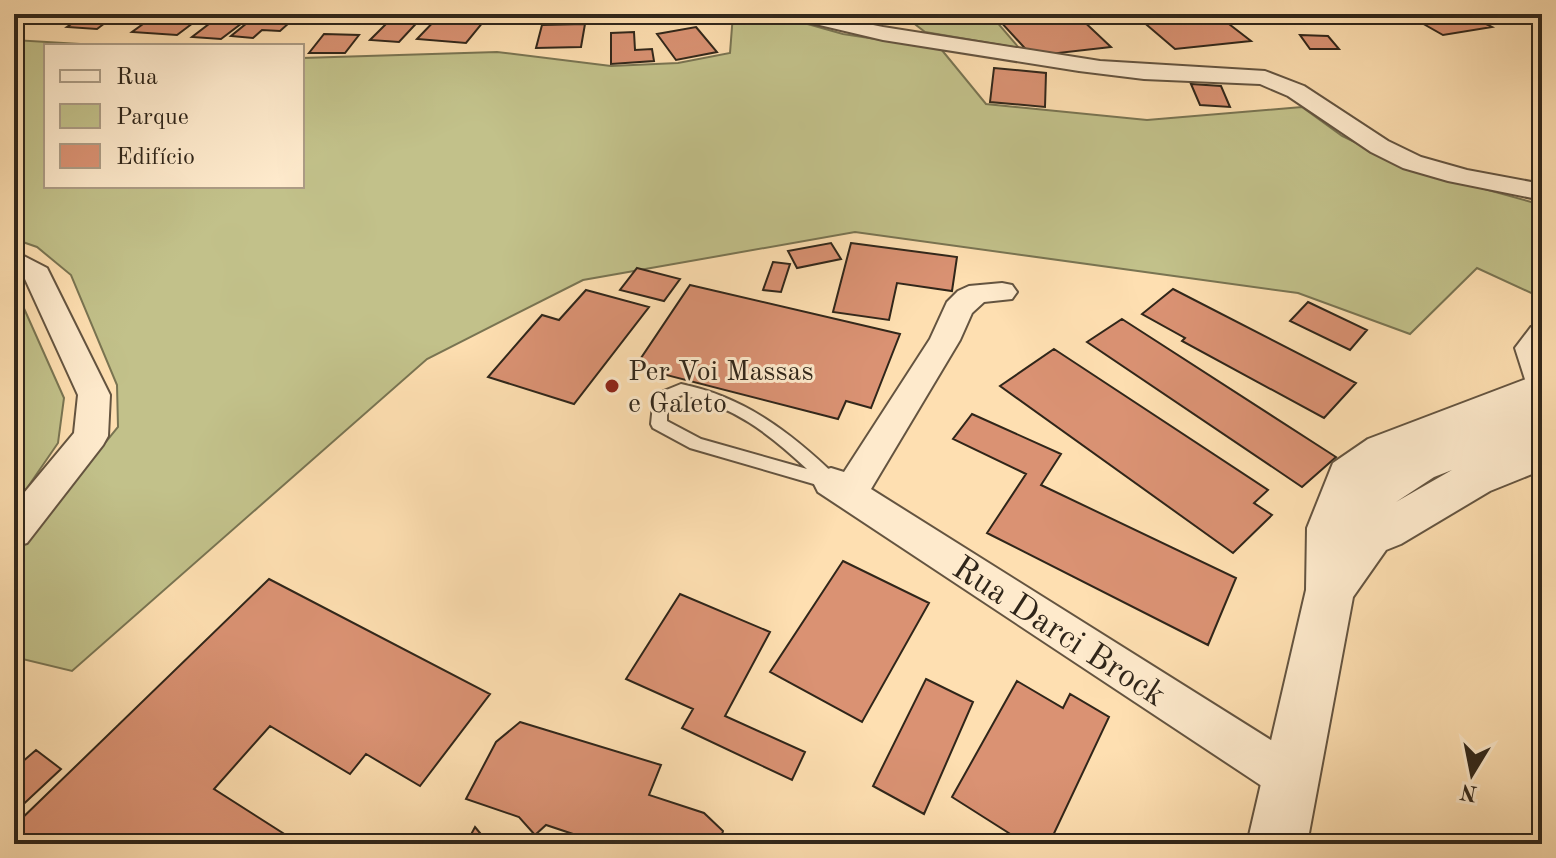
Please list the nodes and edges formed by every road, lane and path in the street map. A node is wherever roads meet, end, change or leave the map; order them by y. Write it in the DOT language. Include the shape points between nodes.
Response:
graph roads {
  1 [pos="797,14"];
  2 [pos="1542,192"];
  3 [pos="14,260"];
  4 [pos="1002,292"];
  5 [pos="1542,334"];
  6 [pos="1542,387"];
  7 [pos="1542,417"];
  8 [pos="1542,452"];
  9 [pos="840,488"];
  10 [pos="14,532"];
  11 [pos="1370,536"];
  12 [pos="1330,590"];
  13 [pos="1290,778"];
  14 [pos="1277,844"];
  1 -- 2 [label="street" via="1102,67 1268,79 1291,88 1399,157"];
  3 -- 10 [label="street" via="37,274 94,395 91,436"];
  4 -- 9 [label="street" via="979,293 958,309 945,340"];
  5 -- 6 [label="street" via="1531,348"];
  6 -- 12 [label="street" via="1383,451 1349,475 1330,528"];
  7 -- 11 [label="street" via="1419,465 1364,500 1360,518"];
  8 -- 11 [label="street" via="1474,479"];
  9 -- 9 [label="lane" via="790,442 703,392 681,389 659,399 659,424 696,444"];
  9 -- 13 [label="street, Rua Darci Brock"];
  11 -- 12 [label="street"];
  12 -- 13 [label="street"];
  13 -- 14 [label="street"];
}
